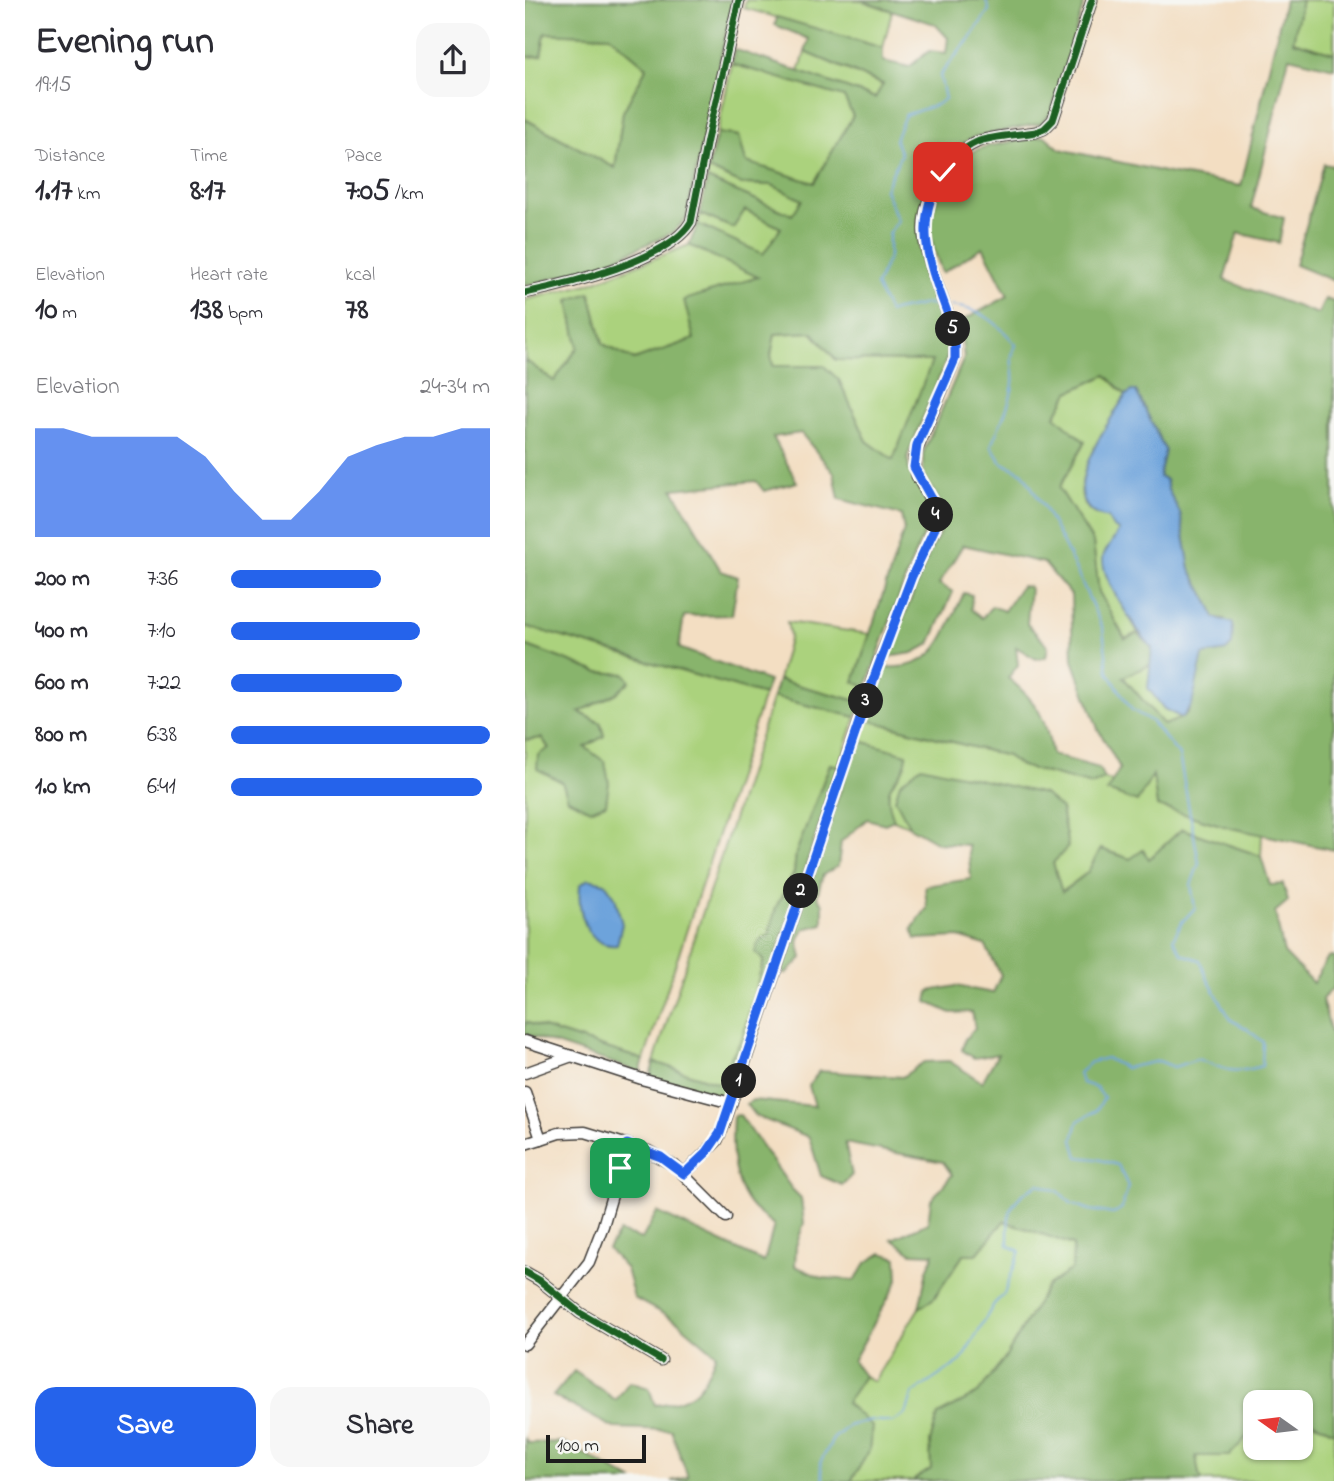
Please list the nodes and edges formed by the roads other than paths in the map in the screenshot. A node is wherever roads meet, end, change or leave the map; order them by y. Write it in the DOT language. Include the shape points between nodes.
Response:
graph roads {
  1 [pos="739,0"];
  2 [pos="1092,0"];
  3 [pos="525,293"];
  4 [pos="525,1041"];
  5 [pos="572,1056"];
  6 [pos="525,1073"];
  7 [pos="525,1092"];
  8 [pos="731,1104"];
  9 [pos="541,1139"];
  10 [pos="525,1144"];
  11 [pos="627,1144"];
  12 [pos="684,1174"];
  13 [pos="726,1217"];
  14 [pos="525,1272"];
  15 [pos="562,1299"];
  16 [pos="525,1344"];
  17 [pos="661,1360"];
  1 -- 3 [label="street" via="685,233 606,271"];
  2 -- 8 [label="street" via="1053,120 1036,132 978,141 963,151 943,172 927,207 925,242 957,347 914,457 917,476 935,506 935,528 876,672"];
  4 -- 5 [label="street"];
  5 -- 6 [label="street"];
  5 -- 8 [label="street"];
  7 -- 9 [label="street"];
  8 -- 12 [label="street" via="716,1141"];
  9 -- 10 [label="street"];
  9 -- 11 [label="street" via="585,1132"];
  11 -- 12 [label="street" via="661,1157"];
  11 -- 15 [label="street" via="589,1262"];
  12 -- 13 [label="street"];
  14 -- 15 [label="street"];
  15 -- 16 [label="street"];
  15 -- 17 [label="street"];
}
